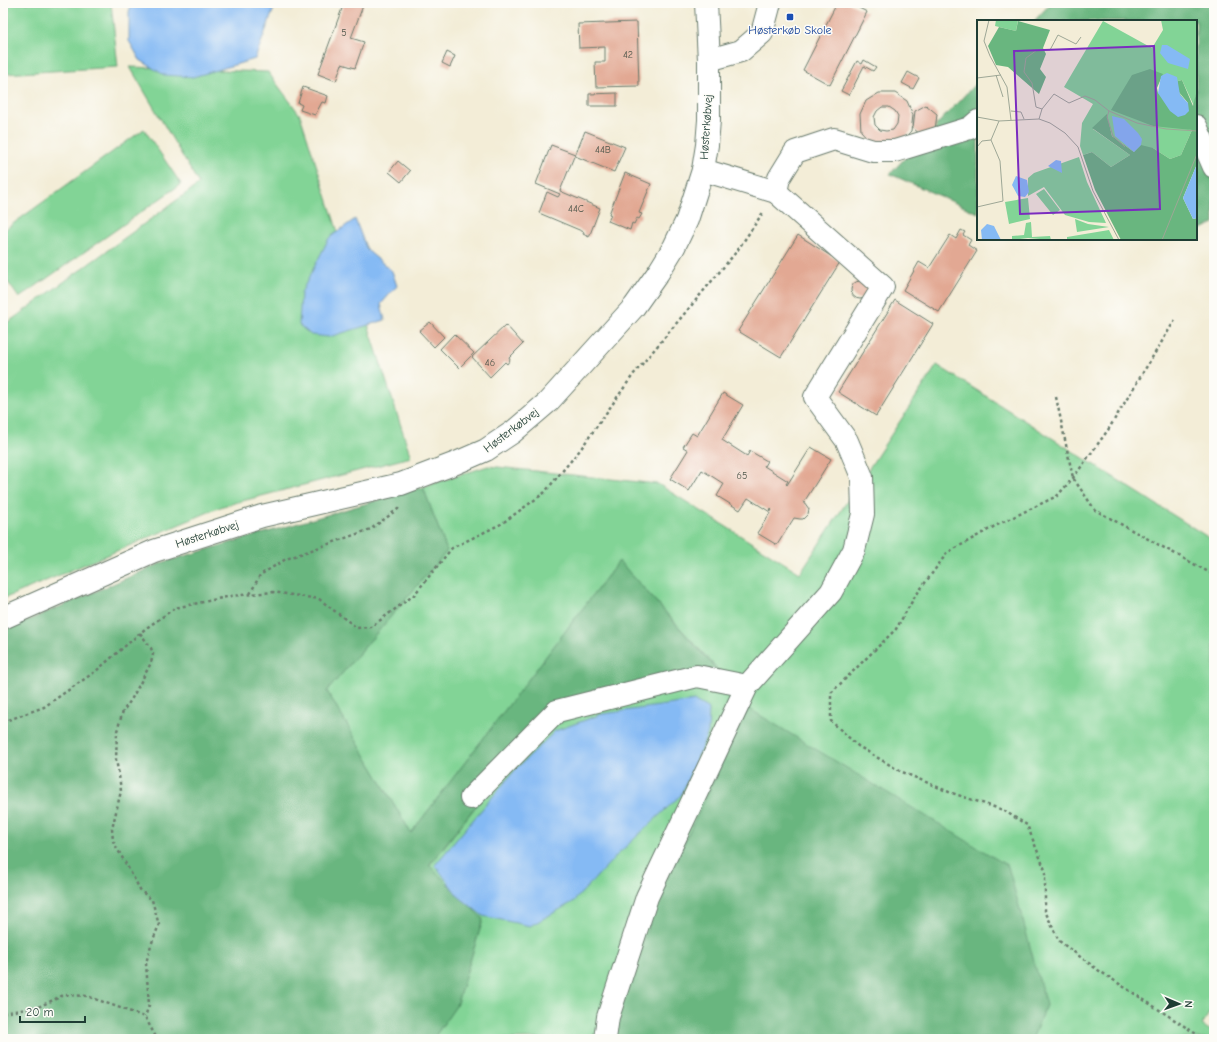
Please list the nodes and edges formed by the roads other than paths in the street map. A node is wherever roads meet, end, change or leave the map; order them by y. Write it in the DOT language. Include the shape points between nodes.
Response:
graph roads {
  1 [pos="706,3"];
  2 [pos="770,3"];
  3 [pos="709,60"];
  4 [pos="977,122"];
  5 [pos="1197,128"];
  6 [pos="1214,167"];
  7 [pos="703,170"];
  8 [pos="776,192"];
  9 [pos="3,618"];
  10 [pos="747,686"];
  11 [pos="471,798"];
  12 [pos="604,1039"];
  1 -- 3 [label="street, Høsterkøbvej"];
  2 -- 3 [label="street" via="762,33 741,51"];
  3 -- 7 [label="street, Høsterkøbvej" via="709,120"];
  4 -- 8 [label="street" via="970,128 895,151 873,151 834,139 796,152 779,178"];
  5 -- 6 [label="street"];
  7 -- 8 [label="street"];
  7 -- 9 [label="street, Høsterkøbvej" via="687,220 674,247 634,307 548,402 486,450 401,484 262,516 154,551"];
  8 -- 10 [label="street" via="883,287 815,396 847,441 862,477 863,514 854,550 831,592"];
  10 -- 11 [label="street" via="697,676 557,711"];
  10 -- 12 [label="street" via="647,897 608,1017"];
}
